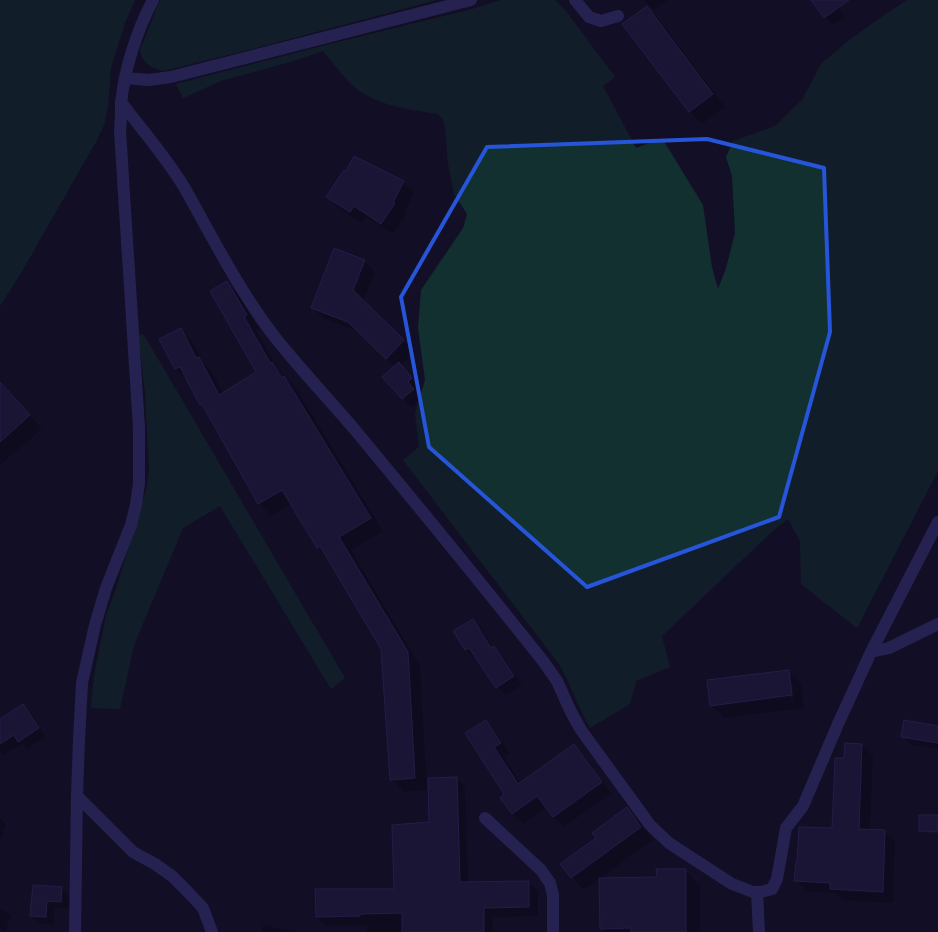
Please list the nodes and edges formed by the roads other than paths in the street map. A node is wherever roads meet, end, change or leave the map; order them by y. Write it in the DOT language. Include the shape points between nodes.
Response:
graph roads {
  1 [pos="153,0"];
  2 [pos="471,0"];
  3 [pos="575,0"];
  4 [pos="618,16"];
  5 [pos="125,78"];
  6 [pos="121,102"];
  7 [pos="938,522"];
  8 [pos="938,624"];
  9 [pos="871,652"];
  10 [pos="77,796"];
  11 [pos="485,818"];
  12 [pos="757,892"];
  13 [pos="75,932"];
  14 [pos="212,932"];
  15 [pos="553,932"];
  16 [pos="759,932"];
  1 -- 5 [label="street" via="139,30"];
  2 -- 5 [label="street" via="171,77 149,80"];
  3 -- 4 [label="street" via="589,17 601,21"];
  5 -- 6 [label="street"];
  6 -- 10 [label="street" via="139,428 139,484 131,525 106,588 82,683"];
  6 -- 12 [label="street" via="183,186 245,295 274,336 543,660 581,730 650,825 669,843 732,884"];
  7 -- 9 [label="street"];
  8 -- 9 [label="street" via="890,648"];
  9 -- 12 [label="street" via="803,806 786,828 777,879 772,889"];
  10 -- 13 [label="street"];
  10 -- 14 [label="street" via="133,852 172,876 188,892 203,908"];
  11 -- 15 [label="street" via="541,870 550,883"];
  12 -- 16 [label="street"];
}
